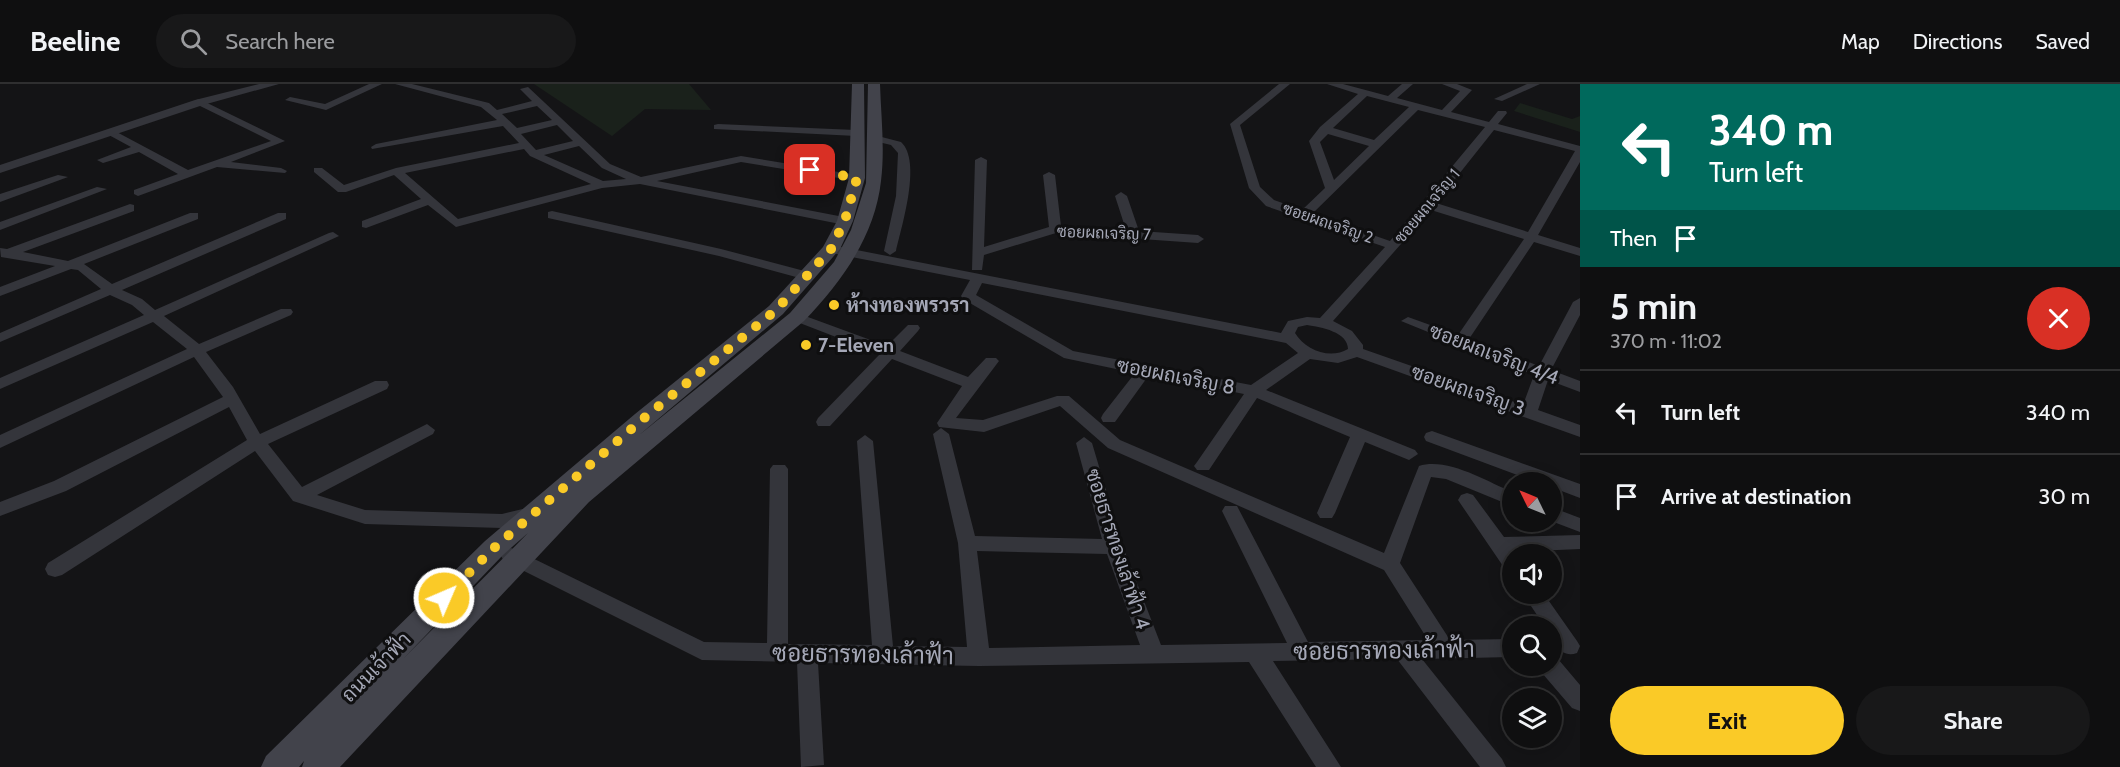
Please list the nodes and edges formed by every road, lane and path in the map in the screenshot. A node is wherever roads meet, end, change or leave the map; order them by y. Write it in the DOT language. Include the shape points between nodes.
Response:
graph roads {
  1 [pos="273,84"];
  2 [pos="377,84"];
  3 [pos="400,84"];
  4 [pos="858,84"];
  5 [pos="874,84"];
  6 [pos="1285,84"];
  7 [pos="1408,84"];
  8 [pos="1447,84"];
  9 [pos="1535,84"];
  10 [pos="1338,85"];
  11 [pos="525,89"];
  12 [pos="1365,93"];
  13 [pos="1390,99"];
  14 [pos="1499,99"];
  15 [pos="290,100"];
  16 [pos="199,102"];
  17 [pos="539,102"];
  18 [pos="1416,106"];
  19 [pos="496,113"];
  20 [pos="1444,113"];
  21 [pos="1502,113"];
  22 [pos="506,122"];
  23 [pos="559,122"];
  24 [pos="1492,126"];
  25 [pos="720,127"];
  26 [pos="1324,129"];
  27 [pos="111,132"];
  28 [pos="515,132"];
  29 [pos="865,136"];
  30 [pos="580,142"];
  31 [pos="1375,144"];
  32 [pos="376,147"];
  33 [pos="140,148"];
  34 [pos="531,149"];
  35 [pos="1580,151"];
  36 [pos="103,160"];
  37 [pos="981,160"];
  38 [pos="217,164"];
  39 [pos="0,169"];
  40 [pos="318,170"];
  41 [pos="281,171"];
  42 [pos="396,171"];
  43 [pos="186,174"];
  44 [pos="1049,175"];
  45 [pos="1567,176"];
  46 [pos="62,177"];
  47 [pos="857,178"];
  48 [pos="640,181"];
  49 [pos="1580,182"];
  50 [pos="602,185"];
  51 [pos="101,189"];
  52 [pos="1331,189"];
  53 [pos="138,192"];
  54 [pos="1121,196"];
  55 [pos="0,198"];
  56 [pos="427,201"];
  57 [pos="1429,205"];
  58 [pos="130,208"];
  59 [pos="552,215"];
  60 [pos="1304,215"];
  61 [pos="194,216"];
  62 [pos="282,216"];
  63 [pos="366,224"];
  64 [pos="0,225"];
  65 [pos="1055,229"];
  66 [pos="1133,232"];
  67 [pos="333,236"];
  68 [pos="1531,237"];
  69 [pos="1198,239"];
  70 [pos="843,241"];
  71 [pos="1394,246"];
  72 [pos="890,251"];
  73 [pos="1580,252"];
  74 [pos="978,253"];
  75 [pos="2,254"];
  76 [pos="69,265"];
  77 [pos="977,272"];
  78 [pos="807,276"];
  79 [pos="112,291"];
  80 [pos="0,292"];
  81 [pos="1580,302"];
  82 [pos="286,312"];
  83 [pos="152,317"];
  84 [pos="797,317"];
  85 [pos="1408,321"];
  86 [pos="1324,323"];
  87 [pos="913,328"];
  88 [pos="1290,333"];
  89 [pos="0,338"];
  90 [pos="1461,341"];
  91 [pos="197,350"];
  92 [pos="1355,351"];
  93 [pos="889,352"];
  94 [pos="1308,353"];
  95 [pos="991,361"];
  96 [pos="1144,370"];
  97 [pos="1543,372"];
  98 [pos="0,384"];
  99 [pos="971,384"];
  100 [pos="381,385"];
  101 [pos="1580,387"];
  102 [pos="1254,392"];
  103 [pos="231,399"];
  104 [pos="1529,412"];
  105 [pos="1109,418"];
  106 [pos="824,422"];
  107 [pos="427,430"];
  108 [pos="1580,431"];
  109 [pos="941,434"];
  110 [pos="1359,436"];
  111 [pos="1432,437"];
  112 [pos="865,441"];
  113 [pos="0,442"];
  114 [pos="256,442"];
  115 [pos="1084,443"];
  116 [pos="1408,454"];
  117 [pos="1203,466"];
  118 [pos="779,469"];
  119 [pos="1580,491"];
  120 [pos="1502,495"];
  121 [pos="299,496"];
  122 [pos="1467,500"];
  123 [pos="5,504"];
  124 [pos="1231,511"];
  125 [pos="534,513"];
  126 [pos="1326,513"];
  127 [pos="1562,518"];
  128 [pos="1580,525"];
  129 [pos="1580,542"];
  130 [pos="967,543"];
  131 [pos="1499,545"];
  132 [pos="1114,547"];
  133 [pos="494,548"];
  134 [pos="1502,549"];
  135 [pos="518,560"];
  136 [pos="55,569"];
  137 [pos="1393,569"];
  138 [pos="1539,604"];
  139 [pos="1567,647"];
  140 [pos="1444,648"];
  141 [pos="1502,648"];
  142 [pos="1402,649"];
  143 [pos="777,652"];
  144 [pos="1302,652"];
  145 [pos="807,653"];
  146 [pos="1256,654"];
  147 [pos="883,655"];
  148 [pos="1155,656"];
  149 [pos="979,657"];
  150 [pos="1559,676"];
  151 [pos="1580,701"];
  152 [pos="812,765"];
  153 [pos="277,767"];
  154 [pos="318,767"];
  155 [pos="1329,767"];
  156 [pos="1494,767"];
  1 -- 16 [label="street"];
  2 -- 15 [label="street" via="326,107"];
  3 -- 19 [label="street" via="485,105"];
  4 -- 29 [label="main road, ถนนเจ้าฟ้า"];
  5 -- 29 [label="main road, ถนนเจ้าฟ้า"];
  6 -- 60 [label="street, ซอยผถเจริญ 2" via="1235,124 1255,188 1270,203"];
  7 -- 13 [label="street"];
  8 -- 20 [label="street" via="1467,90"];
  9 -- 14 [label="street"];
  10 -- 12 [label="street"];
  11 -- 17 [label="street"];
  12 -- 13 [label="street"];
  12 -- 26 [label="street"];
  13 -- 18 [label="street"];
  16 -- 27 [label="street"];
  16 -- 38 [label="street" via="280,141"];
  17 -- 19 [label="street"];
  17 -- 23 [label="street"];
  18 -- 20 [label="street"];
  18 -- 31 [label="street"];
  19 -- 22 [label="street"];
  20 -- 24 [label="street"];
  21 -- 24 [label="street, ซอยผถเจริญ 1"];
  22 -- 28 [label="street"];
  22 -- 32 [label="street"];
  23 -- 28 [label="street"];
  23 -- 30 [label="street"];
  24 -- 35 [label="street"];
  24 -- 57 [label="street, ซอยผถเจริญ 1"];
  25 -- 29 [label="street" via="737,139 821,140 830,139 832,132"];
  26 -- 31 [label="street"];
  26 -- 52 [label="street" via="1314,141"];
  27 -- 33 [label="street"];
  27 -- 39 [label="street"];
  28 -- 34 [label="street"];
  29 -- 47 [label="main road, ถนนเจ้าฟ้า"];
  29 -- 70 [label="main road, ถนนเจ้าฟ้า" via="871,194"];
  29 -- 72 [label="street" via="897,144 904,153 905,168"];
  30 -- 34 [label="street"];
  30 -- 48 [label="street" via="606,166"];
  31 -- 52 [label="street"];
  33 -- 36 [label="street"];
  33 -- 43 [label="street"];
  34 -- 42 [label="street"];
  34 -- 50 [label="street"];
  35 -- 45 [label="street"];
  37 -- 74 [label="street"];
  38 -- 41 [label="street"];
  38 -- 43 [label="street"];
  40 -- 42 [label="street" via="342,190"];
  42 -- 56 [label="street"];
  43 -- 53 [label="street"];
  44 -- 65 [label="street"];
  45 -- 49 [label="street"];
  45 -- 68 [label="street"];
  46 -- 55 [label="street"];
  47 -- 48 [label="street" via="741,159"];
  47 -- 70 [label="main road, ถนนเจ้าฟ้า"];
  48 -- 50 [label="street"];
  48 -- 70 [label="street"];
  50 -- 56 [label="street" via="456,223"];
  51 -- 64 [label="street"];
  52 -- 60 [label="street"];
  54 -- 66 [label="street"];
  56 -- 63 [label="street"];
  57 -- 68 [label="street"];
  57 -- 71 [label="street, ซอยผถเจริญ 1"];
  58 -- 75 [label="street"];
  59 -- 78 [label="street"];
  60 -- 71 [label="street, ซอยผถเจริญ 2"];
  61 -- 76 [label="street"];
  62 -- 79 [label="street"];
  65 -- 66 [label="street, ซอยผถเจริญ 7"];
  65 -- 74 [label="street, ซอยผถเจริญ 7"];
  66 -- 69 [label="street, ซอยผถเจริญ 7"];
  67 -- 83 [label="street"];
  68 -- 73 [label="street"];
  68 -- 90 [label="street"];
  70 -- 72 [label="street"];
  70 -- 77 [label="street"];
  70 -- 78 [label="main road, ถนนเจ้าฟ้า"];
  70 -- 84 [label="main road, ถนนเจ้าฟ้า" via="822,292"];
  71 -- 86 [label="street, ซอยผถเจริญ 1"];
  72 -- 77 [label="street"];
  74 -- 77 [label="street"];
  75 -- 76 [label="street"];
  76 -- 79 [label="street" via="82,267"];
  76 -- 80 [label="street"];
  77 -- 88 [label="street"];
  77 -- 96 [label="street, ซอยผถเจริญ 8" via="968,296 1069,355"];
  78 -- 125 [label="main road, ถนนเจ้าฟ้า" via="776,310"];
  79 -- 83 [label="street" via="136,303"];
  79 -- 89 [label="street"];
  81 -- 97 [label="street"];
  82 -- 91 [label="street"];
  83 -- 91 [label="street"];
  83 -- 98 [label="street"];
  84 -- 93 [label="street"];
  84 -- 135 [label="main road, ถนนเจ้าฟ้า" via="580,496"];
  85 -- 90 [label="street, ซอยผถเจริญ 4/4"];
  86 -- 88 [label="street" via="1299,322"];
  86 -- 92 [label="street" via="1345,332 1356,345"];
  87 -- 93 [label="street"];
  88 -- 94 [label="street"];
  90 -- 97 [label="street, ซอยผถเจริญ 4/4"];
  91 -- 103 [label="street"];
  91 -- 113 [label="street"];
  92 -- 94 [label="street" via="1332,359"];
  92 -- 104 [label="street, ซอยผถเจริญ 3"];
  93 -- 99 [label="street"];
  93 -- 106 [label="street"];
  94 -- 102 [label="street"];
  95 -- 99 [label="street"];
  96 -- 102 [label="street, ซอยผถเจริญ 8"];
  96 -- 105 [label="street"];
  97 -- 101 [label="street, ซอยผถเจริญ 4/4"];
  97 -- 104 [label="street"];
  99 -- 120 [label="street" via="945,423 984,426 1063,400 1114,444 1390,564 1425,470 1448,473"];
  100 -- 114 [label="street"];
  102 -- 110 [label="street, ซอยผถเจริญ 8"];
  102 -- 117 [label="street"];
  103 -- 114 [label="street"];
  103 -- 123 [label="street" via="60,486"];
  104 -- 108 [label="street, ซอยผถเจริญ 3"];
  107 -- 121 [label="street"];
  109 -- 130 [label="street"];
  110 -- 116 [label="street, ซอยผถเจริญ 8"];
  110 -- 126 [label="street"];
  111 -- 119 [label="street"];
  112 -- 147 [label="street"];
  114 -- 121 [label="street"];
  114 -- 136 [label="street"];
  115 -- 132 [label="street, ซอยธารทองเล้าฟ้า 4"];
  118 -- 143 [label="street"];
  121 -- 125 [label="street" via="365,518 502,521"];
  122 -- 131 [label="street"];
  124 -- 144 [label="street"];
  125 -- 133 [label="main road, ถนนเจ้าฟ้า"];
  127 -- 128 [label="street"];
  129 -- 131 [label="street"];
  130 -- 132 [label="street"];
  130 -- 149 [label="street"];
  131 -- 134 [label="street"];
  132 -- 148 [label="street, ซอยธารทองเล้าฟ้า 4"];
  133 -- 135 [label="street, ซอยธารทองเล้าฟ้า"];
  133 -- 153 [label="main road, ถนนเจ้าฟ้า"];
  135 -- 143 [label="street, ซอยธารทองเล้าฟ้า" via="702,651"];
  135 -- 154 [label="main road, ถนนเจ้าฟ้า"];
  137 -- 140 [label="street"];
  138 -- 139 [label="street"];
  140 -- 141 [label="street, ซอยธารทองเล้าฟ้า"];
  140 -- 142 [label="street, ซอยธารทองเล้าฟ้า"];
  142 -- 144 [label="street, ซอยธารทองเล้าฟ้า"];
  142 -- 156 [label="street"];
  143 -- 145 [label="street, ซอยธารทองเล้าฟ้า"];
  144 -- 146 [label="street, ซอยธารทองเล้าฟ้า"];
  145 -- 147 [label="street, ซอยธารทองเล้าฟ้า"];
  145 -- 152 [label="street"];
  146 -- 148 [label="street, ซอยธารทองเล้าฟ้า"];
  146 -- 155 [label="street, ซอยธารทองเล้าฟ้า"];
  147 -- 149 [label="street, ซอยธารทองเล้าฟ้า"];
  148 -- 149 [label="street, ซอยธารทองเล้าฟ้า"];
  150 -- 151 [label="street"];
}
